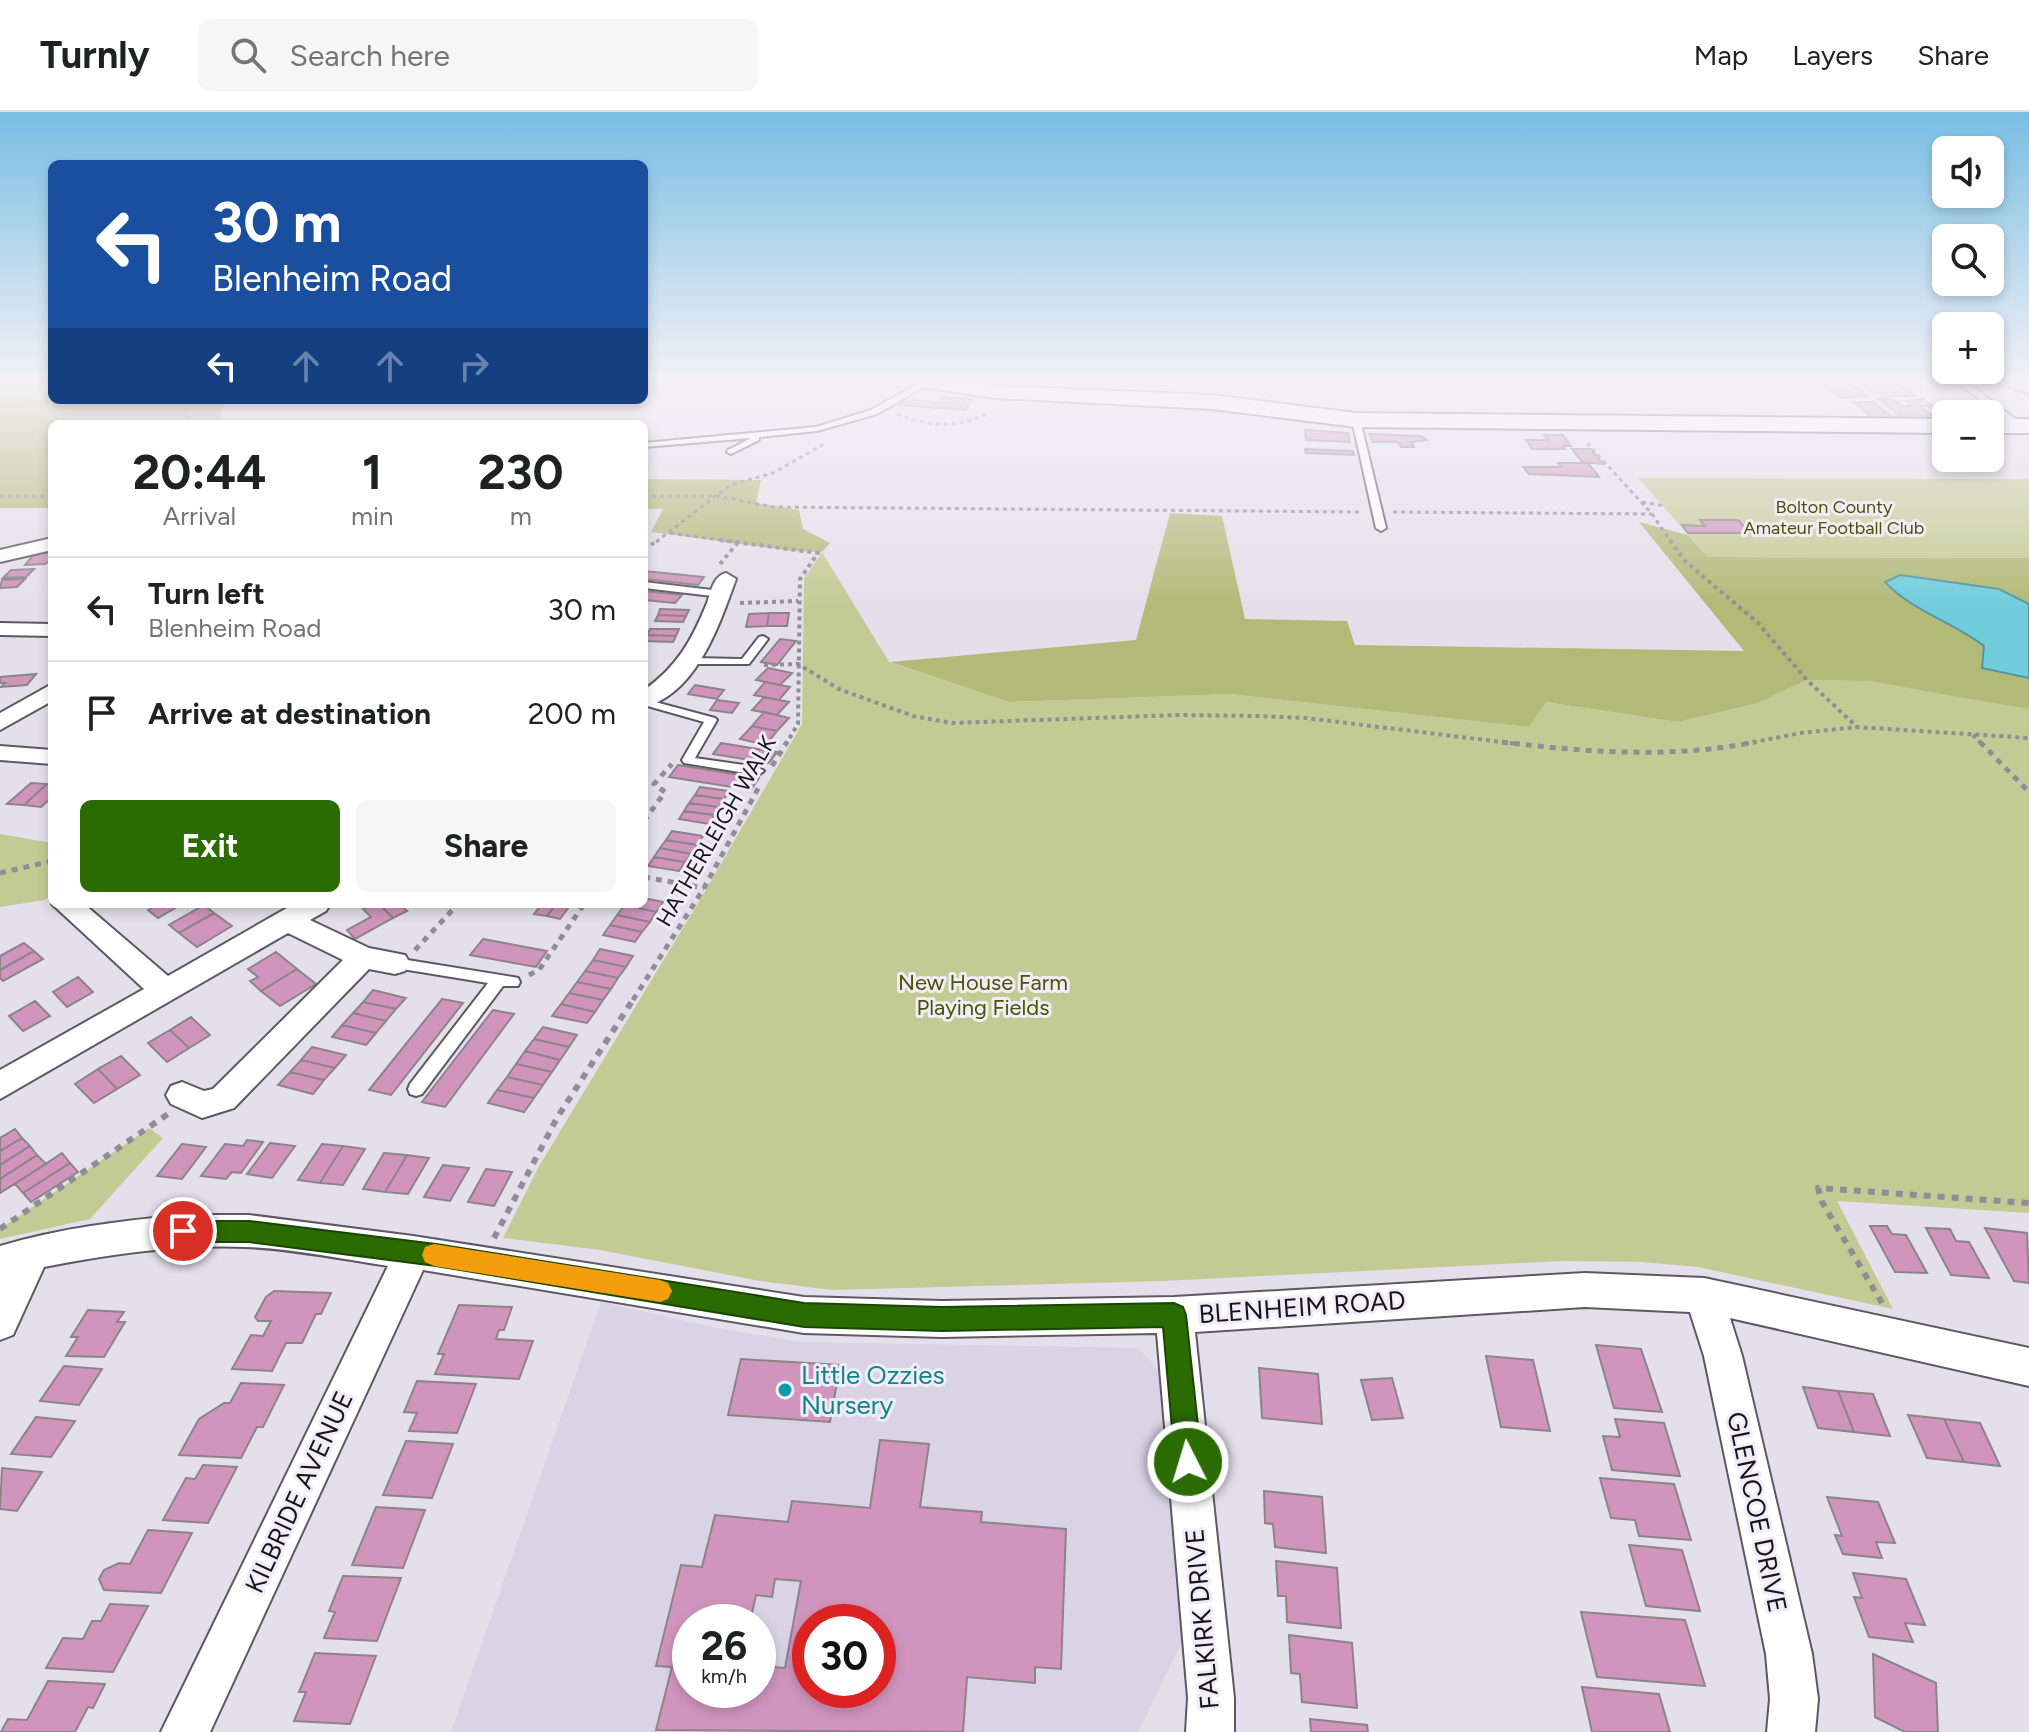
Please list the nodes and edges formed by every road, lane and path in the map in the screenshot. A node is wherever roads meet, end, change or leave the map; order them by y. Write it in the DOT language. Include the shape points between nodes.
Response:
graph roads {
  1 [pos="804,457"];
  2 [pos="1364,457"];
  3 [pos="1600,457"];
  4 [pos="0,496"];
  5 [pos="48,496"];
  6 [pos="648,496"];
  7 [pos="718,496"];
  8 [pos="1640,501"];
  9 [pos="1665,506"];
  10 [pos="1377,512"];
  11 [pos="1652,514"];
  12 [pos="1381,528"];
  13 [pos="670,533"];
  14 [pos="48,545"];
  15 [pos="648,547"];
  16 [pos="2,554"];
  17 [pos="648,585"];
  18 [pos="722,592"];
  19 [pos="798,601"];
  20 [pos="0,629"];
  21 [pos="48,630"];
  22 [pos="763,639"];
  23 [pos="692,661"];
  24 [pos="745,662"];
  25 [pos="798,664"];
  26 [pos="48,693"];
  27 [pos="648,698"];
  28 [pos="648,702"];
  29 [pos="0,723"];
  30 [pos="1857,727"];
  31 [pos="1972,734"];
  32 [pos="2029,738"];
  33 [pos="0,753"];
  34 [pos="48,757"];
  35 [pos="688,760"];
  36 [pos="758,771"];
  37 [pos="2029,792"];
  38 [pos="648,815"];
  39 [pos="48,862"];
  40 [pos="0,873"];
  41 [pos="648,878"];
  42 [pos="704,888"];
  43 [pos="76,908"];
  44 [pos="309,908"];
  45 [pos="454,908"];
  46 [pos="581,908"];
  47 [pos="288,921"];
  48 [pos="363,957"];
  49 [pos="398,964"];
  50 [pos="506,981"];
  51 [pos="166,991"];
  52 [pos="0,1086"];
  53 [pos="416,1089"];
  54 [pos="186,1098"];
  55 [pos="2029,1203"];
  56 [pos="0,1229"];
  57 [pos="413,1252"];
  58 [pos="16,1258"];
  59 [pos="483,1262"];
  60 [pos="1704,1295"];
  61 [pos="1174,1315"];
  62 [pos="0,1322"];
  63 [pos="1895,1338"];
  64 [pos="2029,1367"];
  65 [pos="185,1732"];
  66 [pos="1210,1732"];
  67 [pos="1791,1732"];
  1 -- 7 [label="path" via="773,473 730,485"];
  2 -- 10 [label="lane"];
  3 -- 8 [label="path"];
  4 -- 5 [label="path"];
  6 -- 7 [label="path"];
  7 -- 10 [label="path" via="773,507"];
  7 -- 13 [label="path"];
  8 -- 9 [label="path"];
  8 -- 11 [label="path"];
  10 -- 11 [label="path"];
  10 -- 12 [label="lane"];
  11 -- 30 [label="path" via="1685,561 1758,623"];
  13 -- 15 [label="path"];
  13 -- 19 [label="path, HATHERLEIGH WALK" via="818,553 800,579"];
  14 -- 16 [label="street"];
  17 -- 18 [label="lane"];
  18 -- 19 [label="path"];
  18 -- 23 [label="street"];
  19 -- 25 [label="path, HATHERLEIGH WALK"];
  20 -- 21 [label="street"];
  22 -- 24 [label="lane"];
  23 -- 24 [label="lane"];
  23 -- 27 [label="street"];
  24 -- 25 [label="path"];
  25 -- 30 [label="path" via="839,689 913,716 952,723 1178,715 1306,718 1584,752 1640,753 1735,746"];
  25 -- 42 [label="path, HATHERLEIGH WALK" via="798,724"];
  26 -- 29 [label="street"];
  28 -- 35 [label="lane" via="711,720"];
  30 -- 31 [label="path"];
  31 -- 32 [label="path"];
  31 -- 37 [label="path"];
  33 -- 34 [label="street"];
  35 -- 36 [label="lane"];
  35 -- 38 [label="path" via="669,764 654,784 665,792"];
  39 -- 40 [label="path"];
  41 -- 42 [label="path"];
  42 -- 59 [label="path, HATHERLEIGH WALK" via="557,1118"];
  43 -- 51 [label="street"];
  44 -- 47 [label="street"];
  45 -- 49 [label="path"];
  46 -- 50 [label="path" via="539,970"];
  47 -- 48 [label="street"];
  47 -- 51 [label="street"];
  48 -- 49 [label="street"];
  48 -- 54 [label="street" via="223,1099 202,1105"];
  49 -- 50 [label="lane"];
  50 -- 53 [label="lane"];
  51 -- 52 [label="street"];
  54 -- 56 [label="path"];
  55 -- 63 [label="path" via="1818,1188 1878,1292"];
  57 -- 58 [label="street, BLENHEIM ROAD" via="249,1231 183,1231 106,1239"];
  57 -- 59 [label="street, BLENHEIM ROAD"];
  57 -- 65 [label="street, KILBRIDE AVENUE"];
  58 -- 62 [label="street"];
  59 -- 61 [label="street, BLENHEIM ROAD" via="804,1315"];
  60 -- 61 [label="street, BLENHEIM ROAD" via="1536,1292"];
  60 -- 63 [label="street, BLENHEIM ROAD"];
  60 -- 67 [label="street, GLENCOE DRIVE" via="1723,1356 1789,1654"];
  61 -- 66 [label="street, FALKIRK DRIVE"];
  63 -- 64 [label="street, BLENHEIM ROAD"];
}
